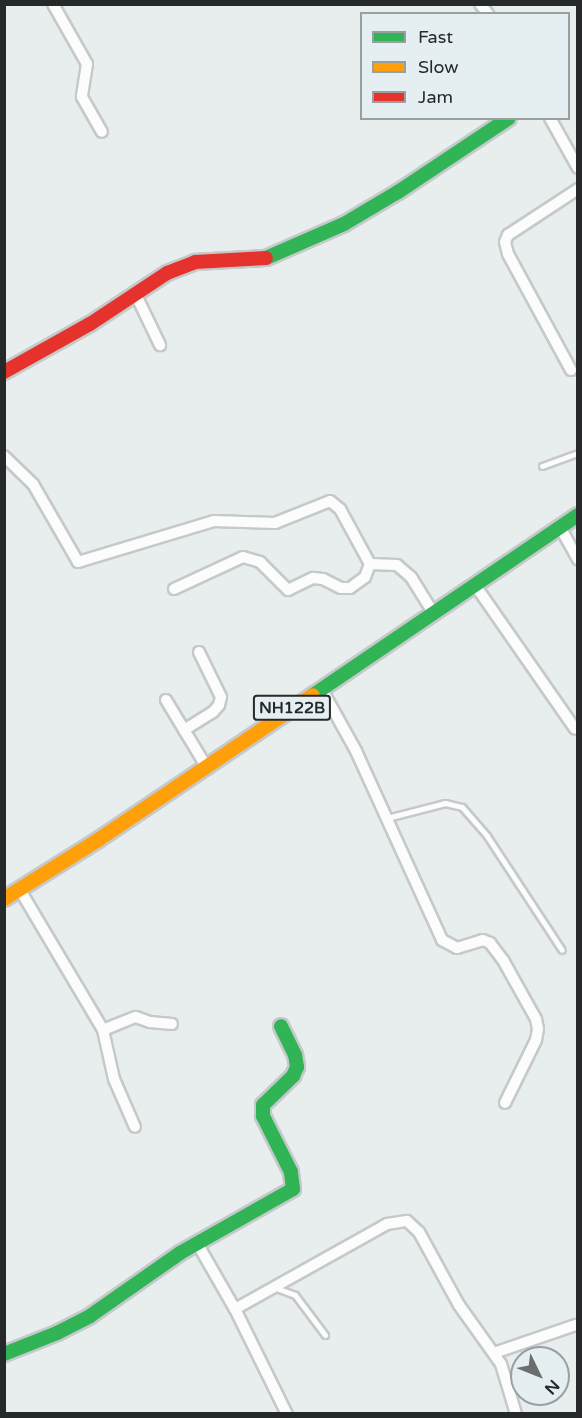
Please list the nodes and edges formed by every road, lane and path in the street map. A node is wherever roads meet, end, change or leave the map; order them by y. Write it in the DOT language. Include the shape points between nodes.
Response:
graph roads {
  1 [pos="53,4"];
  2 [pos="506,120"];
  3 [pos="551,120"];
  4 [pos="102,132"];
  5 [pos="576,160"];
  6 [pos="578,189"];
  7 [pos="135,293"];
  8 [pos="160,345"];
  9 [pos="571,370"];
  10 [pos="4,372"];
  11 [pos="578,453"];
  12 [pos="4,456"];
  13 [pos="542,466"];
  14 [pos="578,515"];
  15 [pos="560,527"];
  16 [pos="578,559"];
  17 [pos="370,564"];
  18 [pos="475,585"];
  19 [pos="174,589"];
  20 [pos="434,614"];
  21 [pos="199,652"];
  22 [pos="321,688"];
  23 [pos="166,700"];
  24 [pos="184,729"];
  25 [pos="575,729"];
  26 [pos="206,766"];
  27 [pos="387,818"];
  28 [pos="21,890"];
  29 [pos="4,899"];
  30 [pos="562,950"];
  31 [pos="172,1024"];
  32 [pos="281,1026"];
  33 [pos="103,1030"];
  34 [pos="505,1103"];
  35 [pos="135,1127"];
  36 [pos="197,1243"];
  37 [pos="274,1287"];
  38 [pos="235,1309"];
  39 [pos="576,1325"];
  40 [pos="325,1335"];
  41 [pos="494,1353"];
  42 [pos="4,1354"];
  43 [pos="287,1413"];
  44 [pos="516,1413"];
  1 -- 4 [label="street" via="87,64 82,97"];
  2 -- 7 [label="main road" via="370,209 285,252 252,261 195,262 167,273"];
  3 -- 5 [label="street"];
  6 -- 9 [label="street" via="515,230 505,242"];
  7 -- 8 [label="street"];
  7 -- 10 [label="main road" via="74,334"];
  11 -- 13 [label="lane"];
  12 -- 17 [label="street" via="33,484 78,562 214,521 275,523 330,501 340,509"];
  14 -- 15 [label="main road, NH122B"];
  15 -- 16 [label="street"];
  15 -- 18 [label="main road, NH122B"];
  17 -- 19 [label="street" via="365,577 350,588 313,578 288,590 260,562 243,557"];
  17 -- 20 [label="street" via="397,566 407,572"];
  18 -- 20 [label="main road, NH122B"];
  18 -- 25 [label="street"];
  20 -- 22 [label="main road, NH122B"];
  21 -- 24 [label="street" via="221,697 213,712"];
  22 -- 26 [label="main road, NH122B"];
  22 -- 27 [label="street"];
  23 -- 24 [label="street"];
  24 -- 26 [label="street"];
  26 -- 28 [label="main road, NH122B"];
  27 -- 30 [label="lane" via="445,803 462,807 487,836"];
  27 -- 34 [label="street" via="442,940 457,948 483,940 490,943 536,1019 536,1040"];
  28 -- 29 [label="main road, NH122B"];
  28 -- 33 [label="street"];
  31 -- 33 [label="street" via="136,1017"];
  32 -- 36 [label="main road" via="297,1067 293,1076 263,1105 263,1116 291,1172 292,1189"];
  33 -- 35 [label="street" via="114,1079"];
  36 -- 38 [label="street"];
  36 -- 42 [label="main road" via="90,1316"];
  37 -- 38 [label="street"];
  37 -- 40 [label="lane" via="296,1295"];
  37 -- 41 [label="street" via="387,1224 407,1221 419,1232 459,1305"];
  38 -- 43 [label="street"];
  39 -- 41 [label="street"];
  41 -- 44 [label="street" via="510,1384"];
}
